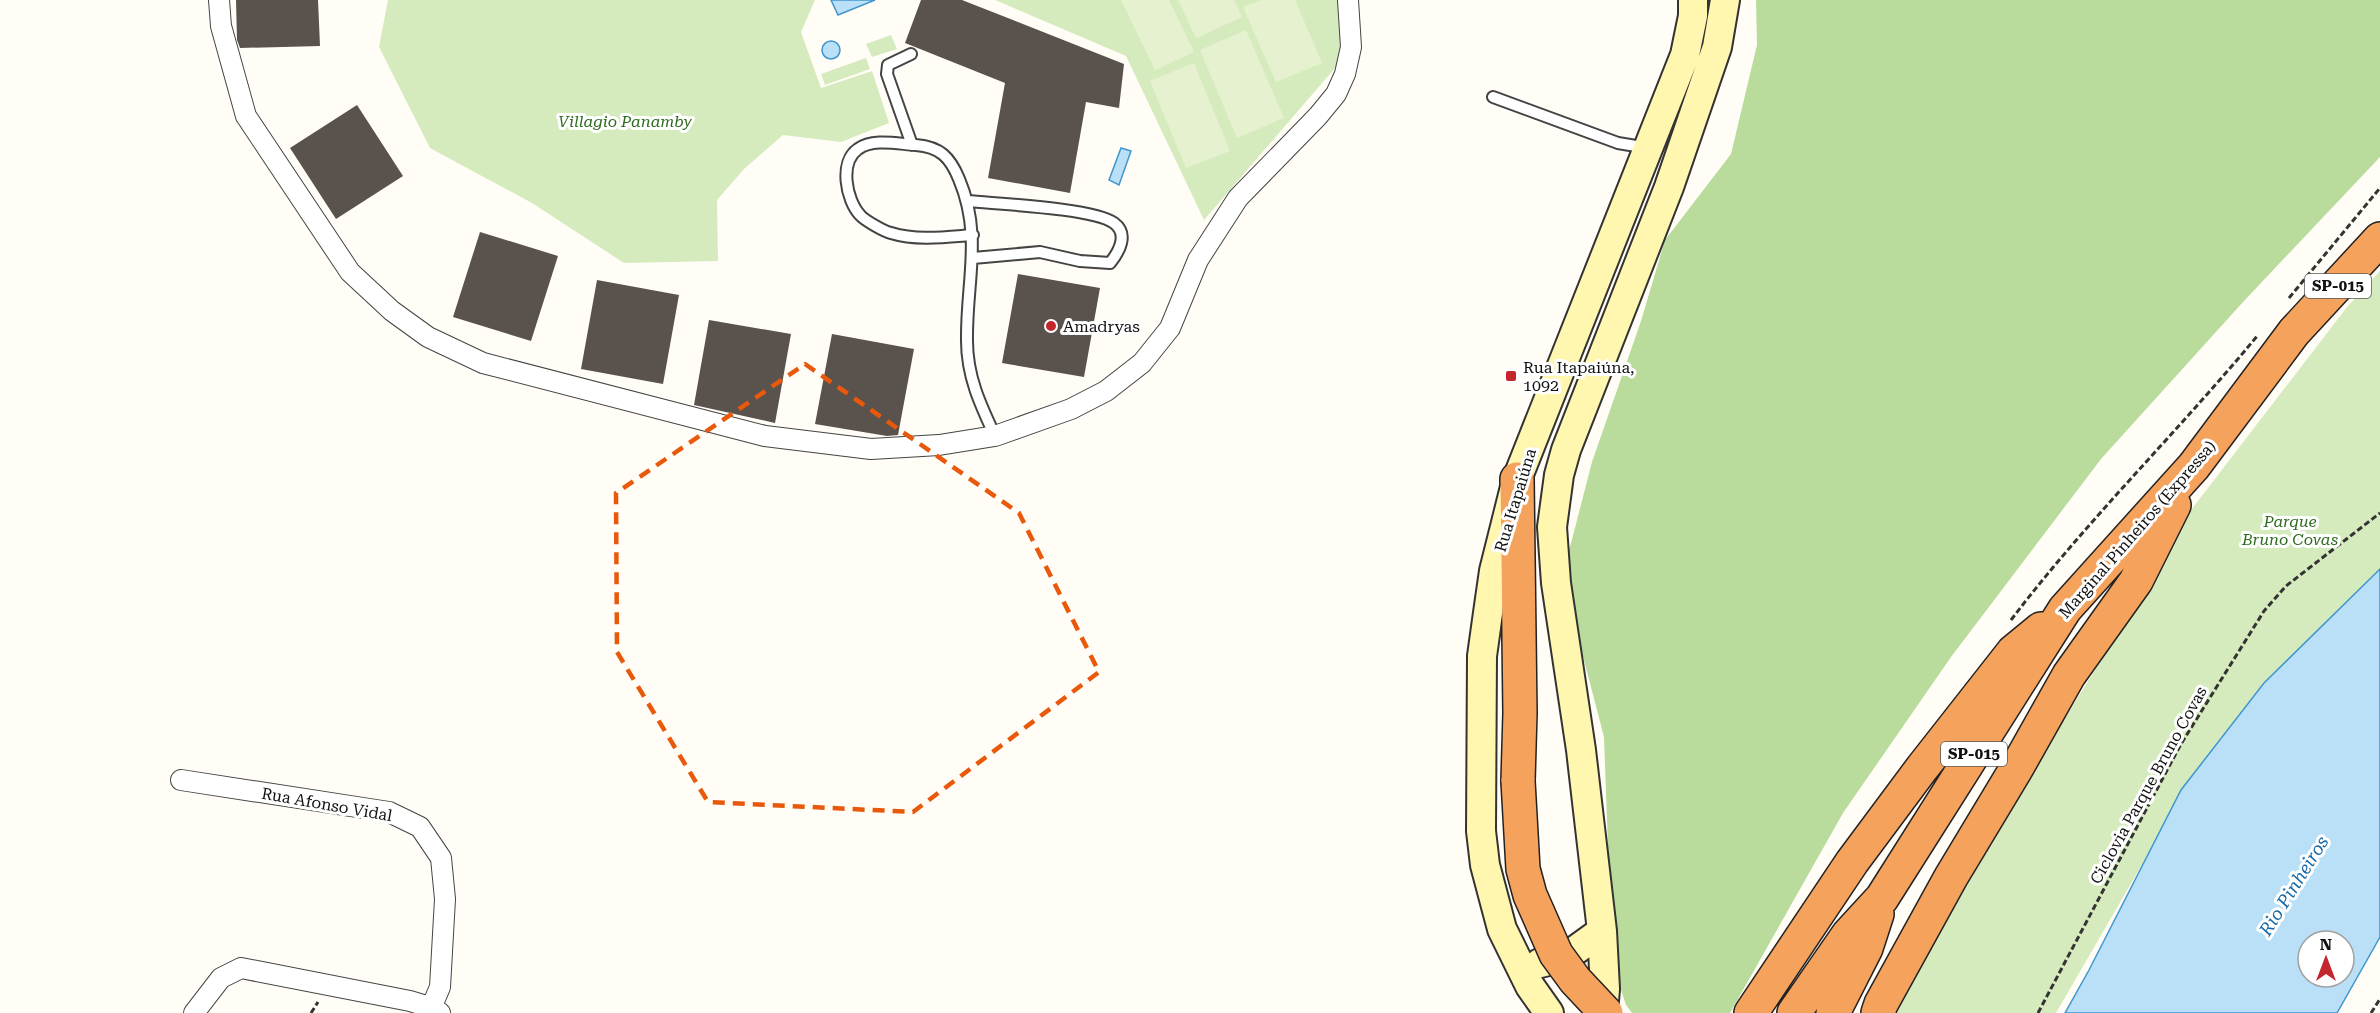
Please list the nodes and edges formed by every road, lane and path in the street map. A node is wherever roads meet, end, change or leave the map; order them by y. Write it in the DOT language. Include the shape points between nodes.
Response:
graph roads {
  1 [pos="219,0"];
  2 [pos="1348,0"];
  3 [pos="1693,0"];
  4 [pos="1725,0"];
  5 [pos="911,54"];
  6 [pos="1492,97"];
  7 [pos="912,145"];
  8 [pos="1648,148"];
  9 [pos="968,201"];
  10 [pos="2380,220"];
  11 [pos="973,235"];
  12 [pos="2380,239"];
  13 [pos="973,258"];
  14 [pos="2294,332"];
  15 [pos="995,436"];
  16 [pos="2194,466"];
  17 [pos="1517,479"];
  18 [pos="2380,513"];
  19 [pos="2065,609"];
  20 [pos="181,780"];
  21 [pos="1882,898"];
  22 [pos="1602,931"];
  23 [pos="1517,961"];
  24 [pos="2380,999"];
  25 [pos="1608,1007"];
  26 [pos="434,1011"];
  27 [pos="194,1013"];
  28 [pos="1549,1013"];
  29 [pos="1751,1013"];
  30 [pos="1794,1013"];
  31 [pos="1833,1013"];
  32 [pos="1878,1013"];
  33 [pos="2038,1013"];
  34 [pos="2371,1013"];
  1 -- 15 [label="street" via="221,26 246,116 350,272 392,311 428,337 483,363 765,436 871,449 939,445"];
  2 -- 15 [label="street" via="1351,46 1336,94 1238,198 1198,260 1170,328 1142,363 1106,391 1071,409"];
  3 -- 8 [label="main road, Rua Itapaiúna" via="1684,55"];
  4 -- 22 [label="main road, Rua Itapaiúna" via="1717,47 1669,187 1558,475 1552,527 1556,583"];
  5 -- 7 [label="lane" via="888,65 887,74"];
  6 -- 8 [label="lane" via="1618,143"];
  7 -- 9 [label="lane" via="929,147 946,156"];
  7 -- 11 [label="lane" via="875,143 859,148 848,159 850,195 860,215 890,233 924,238"];
  8 -- 17 [label="main road, Rua Itapaiúna"];
  9 -- 11 [label="lane"];
  9 -- 13 [label="lane" via="1036,206 1101,217 1114,223 1122,240 1110,263 1040,252"];
  10 -- 14 [label="highway"];
  11 -- 13 [label="lane"];
  12 -- 14 [label="highway, Marginal Pinheiros (Expressa) / SP-015"];
  13 -- 15 [label="lane" via="967,341 970,374"];
  14 -- 16 [label="highway, Marginal Pinheiros (Expressa) / SP-015"];
  16 -- 19 [label="highway, Marginal Pinheiros (Expressa) / SP-015"];
  16 -- 32 [label="highway" via="2136,581 2069,675 1951,877"];
  17 -- 23 [label="main road, Rua Itapaiúna" via="1494,571 1482,656 1481,831 1485,865 1503,929"];
  17 -- 25 [label="highway, bridge" via="1518,781 1523,869 1556,954 1575,980"];
  18 -- 33 [label="path, Ciclovia Parque Bruno Covas" via="2286,586 2264,611 2181,744"];
  19 -- 21 [label="highway, Marginal Pinheiros (Expressa) / SP-015"];
  19 -- 29 [label="highway" via="2013,652 1936,750 1852,862"];
  20 -- 26 [label="street, Rua Afonso Vidal" via="389,812 420,827 441,858 445,899 440,987"];
  21 -- 30 [label="highway" via="1848,935"];
  21 -- 31 [label="highway, SP-015" via="1866,948"];
  22 -- 23 [label="main road" via="1566,957 1551,962"];
  22 -- 25 [label="main road, Rua Itapaiúna"];
  23 -- 28 [label="main road, Rua Itapaiúna"];
  24 -- 34 [label="path"];
  26 -- 27 [label="street" via="410,1001 241,968 221,978"];
}
